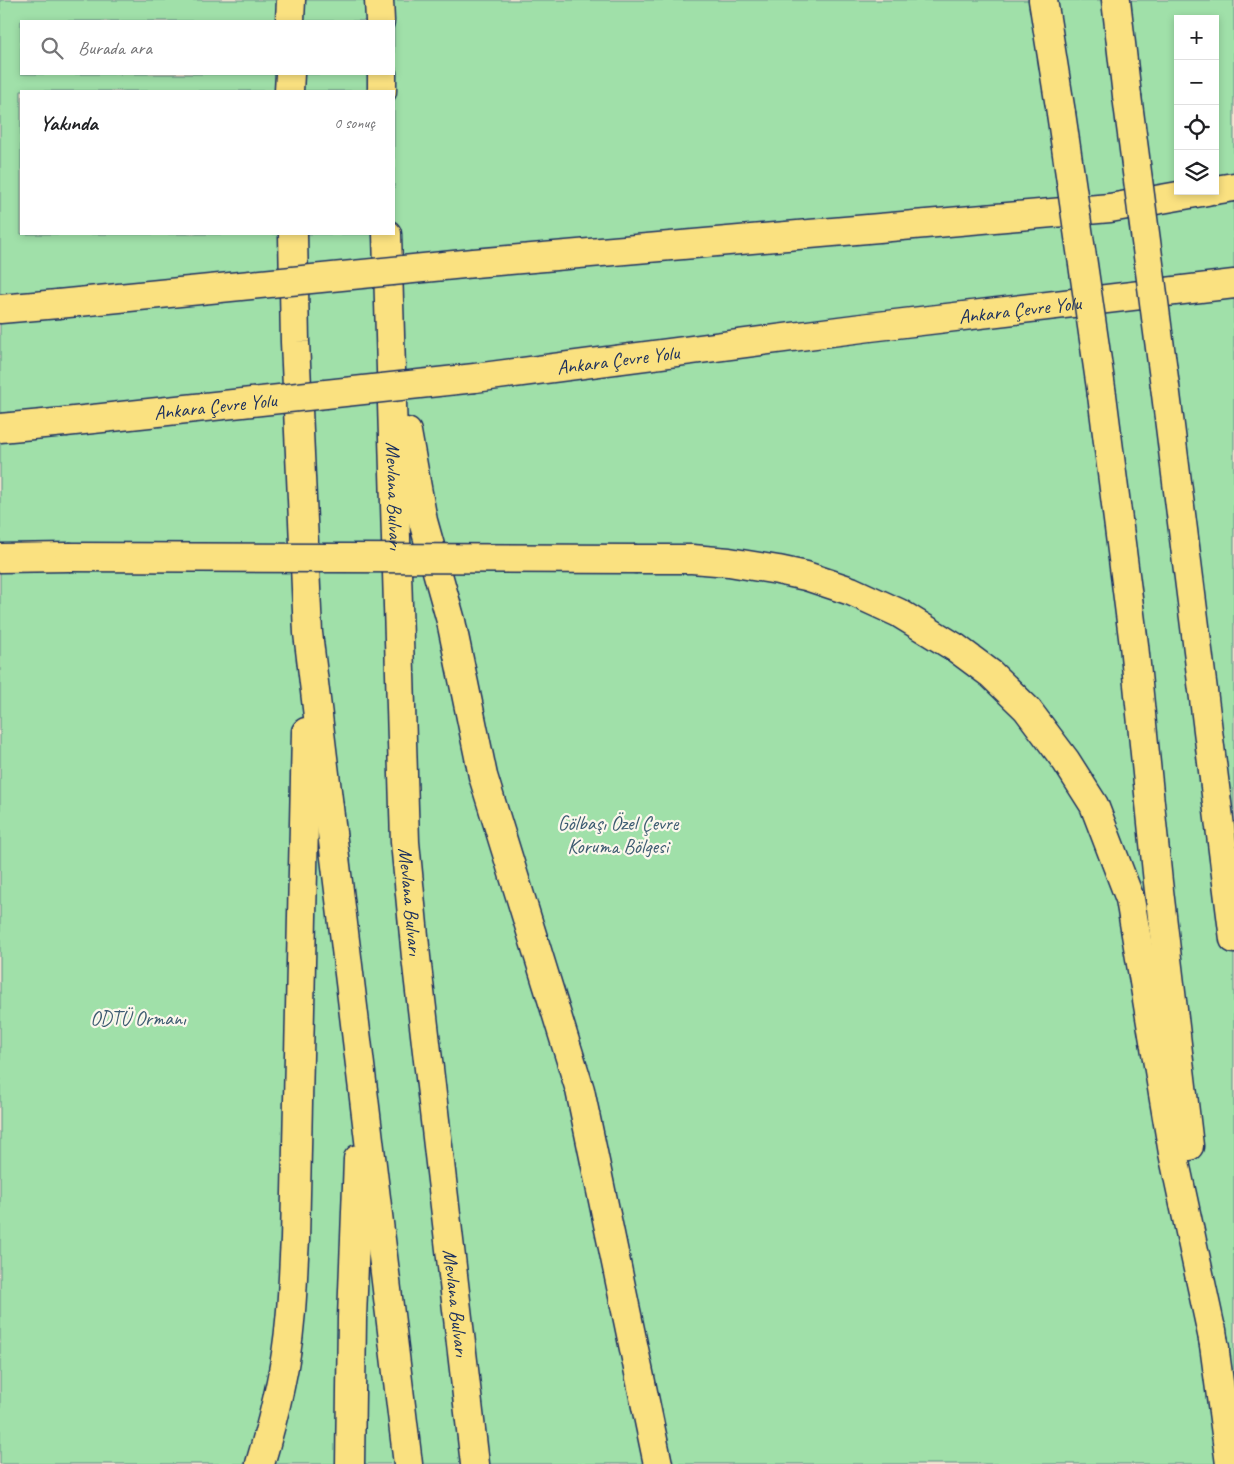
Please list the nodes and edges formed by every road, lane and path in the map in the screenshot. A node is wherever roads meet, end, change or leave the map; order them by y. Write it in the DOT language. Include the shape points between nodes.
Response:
graph roads {
  1 [pos="291,0"];
  2 [pos="379,0"];
  3 [pos="1044,0"];
  4 [pos="1116,0"];
  5 [pos="290,20"];
  6 [pos="380,20"];
  7 [pos="290,75"];
  8 [pos="382,75"];
  9 [pos="289,90"];
  10 [pos="382,90"];
  11 [pos="1234,187"];
  12 [pos="1219,189"];
  13 [pos="1183,195"];
  14 [pos="293,235"];
  15 [pos="387,235"];
  16 [pos="1234,284"];
  17 [pos="0,309"];
  18 [pos="391,334"];
  19 [pos="0,428"];
  20 [pos="0,558"];
  21 [pos="308,633"];
  22 [pos="1234,940"];
  23 [pos="362,1075"];
  24 [pos="1215,1348"];
  25 [pos="260,1464"];
  26 [pos="350,1464"];
  27 [pos="408,1464"];
  28 [pos="475,1464"];
  29 [pos="658,1464"];
  30 [pos="1230,1464"];
  1 -- 5 [label="highway"];
  2 -- 6 [label="highway"];
  3 -- 24 [label="highway, bridge" via="1102,395 1134,645 1176,1039"];
  4 -- 22 [label="highway, bridge"];
  7 -- 9 [label="highway"];
  8 -- 10 [label="highway"];
  11 -- 12 [label="highway"];
  13 -- 17 [label="highway, bridge" via="1110,208 474,263"];
  14 -- 21 [label="highway"];
  15 -- 18 [label="highway"];
  16 -- 19 [label="highway, Ankara Çevre Yolu, bridge" via="475,378"];
  18 -- 28 [label="highway, Mevlana Bulvarı" via="405,842"];
  18 -- 29 [label="highway" via="423,521 451,622 483,776 580,1090"];
  20 -- 24 [label="highway, bridge" via="637,559 742,564 797,574 851,591 899,613 956,648 992,674 1027,709 1066,761 1094,805 1130,899 1173,1153"];
  21 -- 23 [label="highway"];
  21 -- 25 [label="highway" via="295,1240 282,1379"];
  23 -- 26 [label="highway" via="352,1318"];
  23 -- 27 [label="highway"];
  24 -- 30 [label="highway"];
}
